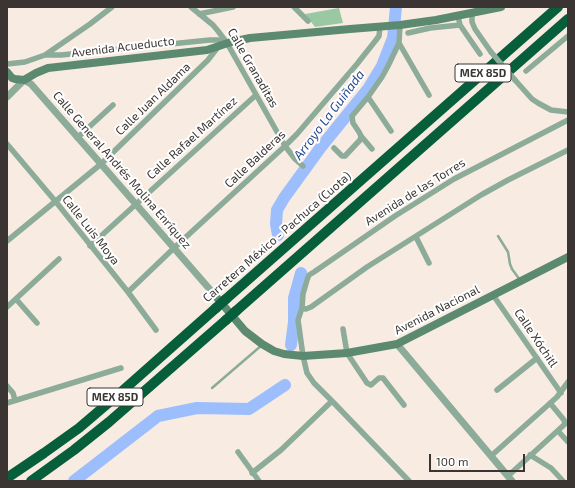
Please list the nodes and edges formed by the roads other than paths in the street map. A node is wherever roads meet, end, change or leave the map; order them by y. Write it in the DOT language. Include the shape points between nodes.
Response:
graph roads {
  1 [pos="112,7"];
  2 [pos="191,7"];
  3 [pos="233,7"];
  4 [pos="294,7"];
  5 [pos="501,7"];
  6 [pos="558,7"];
  7 [pos="489,8"];
  8 [pos="472,13"];
  9 [pos="199,14"];
  10 [pos="458,16"];
  11 [pos="568,19"];
  12 [pos="308,21"];
  13 [pos="399,25"];
  14 [pos="460,25"];
  15 [pos="383,27"];
  16 [pos="408,33"];
  17 [pos="568,36"];
  18 [pos="399,43"];
  19 [pos="223,44"];
  20 [pos="480,54"];
  21 [pos="45,55"];
  22 [pos="7,64"];
  23 [pos="526,71"];
  24 [pos="8,75"];
  25 [pos="24,80"];
  26 [pos="256,95"];
  27 [pos="430,95"];
  28 [pos="368,96"];
  29 [pos="7,97"];
  30 [pos="113,104"];
  31 [pos="568,112"];
  32 [pos="568,120"];
  33 [pos="392,131"];
  34 [pos="361,136"];
  35 [pos="77,138"];
  36 [pos="7,144"];
  37 [pos="285,146"];
  38 [pos="334,148"];
  39 [pos="372,149"];
  40 [pos="568,150"];
  41 [pos="101,164"];
  42 [pos="303,166"];
  43 [pos="56,202"];
  44 [pos="136,204"];
  45 [pos="498,236"];
  46 [pos="416,237"];
  47 [pos="7,241"];
  48 [pos="90,246"];
  49 [pos="174,248"];
  50 [pos="568,257"];
  51 [pos="59,259"];
  52 [pos="429,264"];
  53 [pos="520,281"];
  54 [pos="128,292"];
  55 [pos="213,293"];
  56 [pos="493,294"];
  57 [pos="16,299"];
  58 [pos="7,307"];
  59 [pos="302,308"];
  60 [pos="38,323"];
  61 [pos="343,329"];
  62 [pos="156,330"];
  63 [pos="262,344"];
  64 [pos="397,344"];
  65 [pos="348,353"];
  66 [pos="303,356"];
  67 [pos="537,358"];
  68 [pos="121,368"];
  69 [pos="568,382"];
  70 [pos="7,386"];
  71 [pos="212,388"];
  72 [pos="497,390"];
  73 [pos="561,393"];
  74 [pos="15,400"];
  75 [pos="332,401"];
  76 [pos="550,403"];
  77 [pos="7,404"];
  78 [pos="404,405"];
  79 [pos="558,431"];
  80 [pos="568,442"];
  81 [pos="238,452"];
  82 [pos="530,455"];
  83 [pos="491,456"];
  84 [pos="252,472"];
  85 [pos="7,478"];
  86 [pos="510,478"];
  87 [pos="31,481"];
  88 [pos="259,481"];
  89 [pos="409,481"];
  90 [pos="563,481"];
  1 -- 21 [label="street"];
  2 -- 9 [label="street, Calle Granaditas"];
  3 -- 9 [label="street"];
  4 -- 12 [label="street"];
  5 -- 7 [label="main road, Avenida Acueducto"];
  6 -- 85 [label="highway, Carretera México - Pachuca (Cuota) / MEX 85D, bridge" via="120,393 79,428"];
  7 -- 8 [label="main road, Avenida Acueducto"];
  8 -- 10 [label="main road, Avenida Acueducto"];
  8 -- 31 [label="street, bridge" via="475,29 491,52 532,99 551,110"];
  9 -- 19 [label="street, Calle Granaditas" via="218,31"];
  10 -- 13 [label="main road, Avenida Acueducto"];
  10 -- 14 [label="street"];
  11 -- 87 [label="highway, MEX 85D, bridge" via="109,422"];
  13 -- 15 [label="main road, Avenida Acueducto"];
  13 -- 18 [label="street"];
  14 -- 16 [label="street"];
  14 -- 20 [label="street"];
  15 -- 19 [label="main road, Avenida Acueducto" via="280,35"];
  15 -- 37 [label="street, Calle Balderas" via="358,64"];
  17 -- 23 [label="street"];
  18 -- 27 [label="street"];
  18 -- 28 [label="street" via="382,77"];
  19 -- 21 [label="street" via="218,40 210,40"];
  19 -- 25 [label="main road, Avenida Acueducto" via="207,50 48,68"];
  19 -- 26 [label="street, Calle Granaditas"];
  19 -- 41 [label="street, Calle Juan Aldama"];
  21 -- 22 [label="street"];
  24 -- 25 [label="main road, Calle General Andrés Molina Enríquez"];
  25 -- 29 [label="street"];
  25 -- 35 [label="street, Calle General Andrés Molina Enríquez" via="31,84"];
  26 -- 37 [label="street, Calle Granaditas"];
  26 -- 44 [label="street, Calle Rafael Martínez"];
  28 -- 33 [label="street"];
  28 -- 34 [label="street" via="352,119"];
  30 -- 35 [label="street"];
  32 -- 59 [label="street, Avenida de las Torres" via="454,179 309,275"];
  34 -- 38 [label="street" via="346,156 342,156"];
  34 -- 39 [label="street"];
  35 -- 41 [label="street, Calle General Andrés Molina Enríquez"];
  36 -- 43 [label="street, Calle Luis Moya"];
  37 -- 42 [label="street, Calle Granaditas"];
  37 -- 49 [label="street, Calle Balderas"];
  40 -- 46 [label="street" via="488,191"];
  41 -- 43 [label="street, Calle Juan Aldama"];
  41 -- 44 [label="street, Calle General Andrés Molina Enríquez"];
  43 -- 47 [label="street, Calle Juan Aldama"];
  43 -- 48 [label="street, Calle Luis Moya"];
  44 -- 48 [label="street, Calle Rafael Martínez"];
  44 -- 49 [label="street, Calle General Andrés Molina Enríquez"];
  45 -- 53 [label="lane"];
  46 -- 52 [label="street"];
  46 -- 59 [label="street" via="367,267 311,307"];
  48 -- 54 [label="street, Calle Luis Moya"];
  49 -- 54 [label="street, Calle Balderas"];
  49 -- 55 [label="street, Calle General Andrés Molina Enríquez"];
  50 -- 53 [label="main road, Avenida Nacional"];
  51 -- 57 [label="street"];
  53 -- 56 [label="main road, Avenida Nacional"];
  54 -- 62 [label="street, Calle Luis Moya"];
  55 -- 63 [label="main road, Avenida Nacional" via="245,331"];
  56 -- 64 [label="main road, Avenida Nacional"];
  56 -- 67 [label="street, Calle Xóchitl"];
  57 -- 58 [label="street"];
  57 -- 60 [label="street"];
  59 -- 66 [label="street, Avenida de las Torres" via="298,320"];
  61 -- 65 [label="street"];
  63 -- 66 [label="main road, Avenida Nacional" via="284,354"];
  63 -- 71 [label="lane"];
  64 -- 65 [label="main road, Avenida Nacional"];
  64 -- 83 [label="street"];
  65 -- 66 [label="main road, Avenida Nacional"];
  65 -- 78 [label="street" via="367,383 370,385 383,378"];
  66 -- 75 [label="street, Avenida de las Torres" via="310,378"];
  67 -- 72 [label="street"];
  67 -- 73 [label="street, Calle Xóchitl"];
  68 -- 74 [label="street"];
  69 -- 73 [label="street"];
  70 -- 74 [label="street"];
  73 -- 76 [label="street"];
  74 -- 77 [label="street"];
  75 -- 84 [label="street" via="281,450"];
  75 -- 89 [label="street, Avenida de las Torres"];
  76 -- 79 [label="street" via="565,422"];
  76 -- 83 [label="street"];
  79 -- 80 [label="street"];
  79 -- 82 [label="street"];
  81 -- 84 [label="street"];
  82 -- 86 [label="street"];
  82 -- 90 [label="street" via="547,465"];
  83 -- 86 [label="street"];
  84 -- 88 [label="street"];
}
